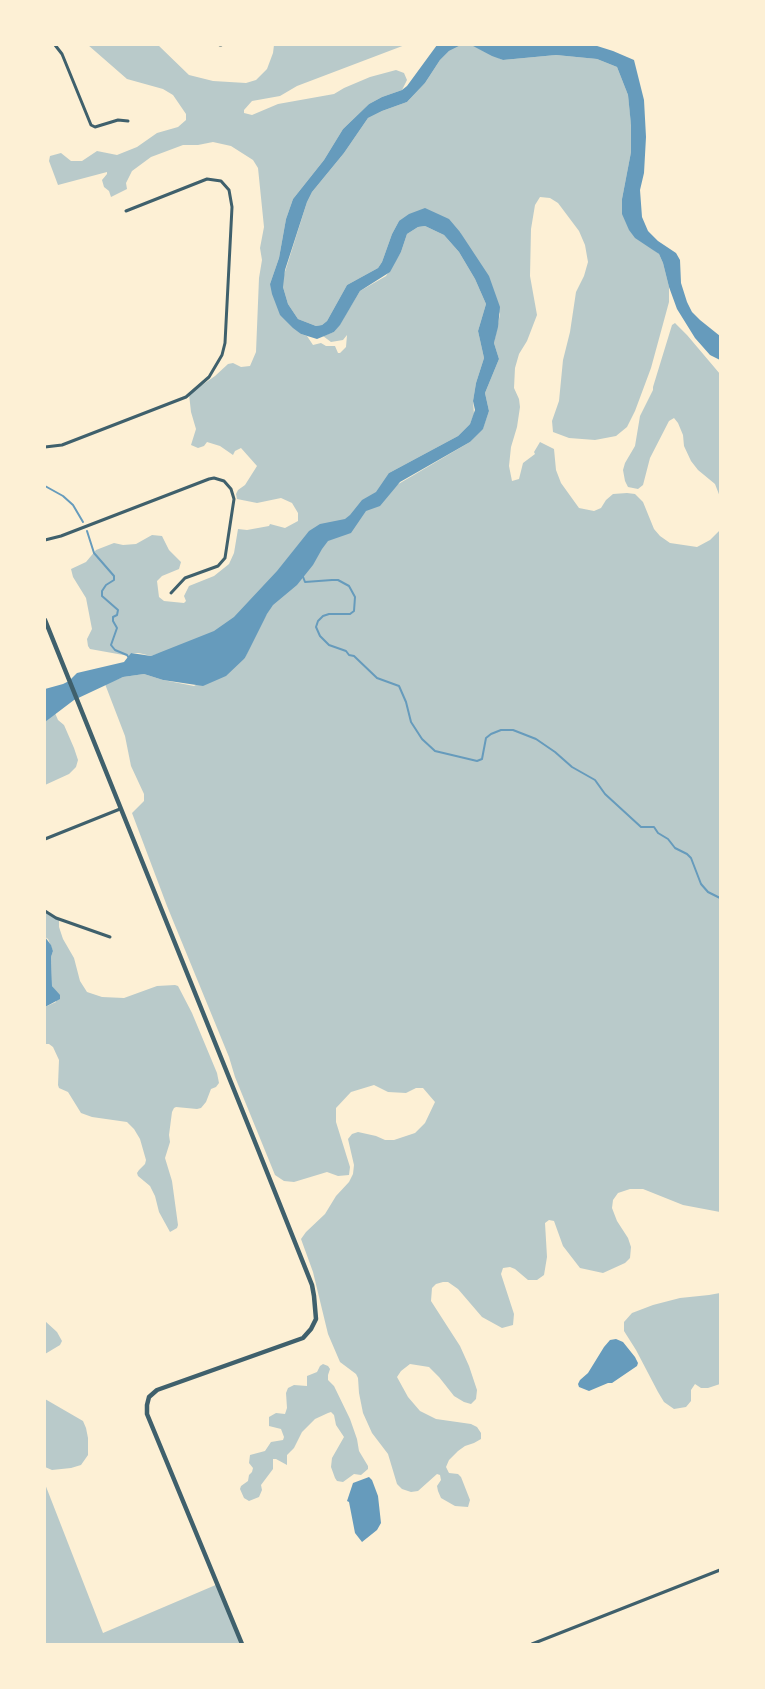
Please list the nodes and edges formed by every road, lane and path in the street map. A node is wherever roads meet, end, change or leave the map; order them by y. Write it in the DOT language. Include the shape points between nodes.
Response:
graph roads {
  1 [pos="55,45"];
  2 [pos="128,122"];
  3 [pos="126,211"];
  4 [pos="45,447"];
  5 [pos="45,540"];
  6 [pos="171,593"];
  7 [pos="46,623"];
  8 [pos="120,809"];
  9 [pos="45,839"];
  10 [pos="45,911"];
  11 [pos="110,937"];
  12 [pos="720,1570"];
  13 [pos="242,1644"];
  14 [pos="532,1644"];
  1 -- 2 [label="street" via="62,54 91,125 95,127 118,120"];
  3 -- 4 [label="street" via="207,178 221,181 229,190 232,207 222,355 209,377 186,397 62,445"];
  5 -- 6 [label="street" via="209,479 224,481 234,499 225,558 218,566 185,578"];
  7 -- 8 [label="street"];
  8 -- 9 [label="street"];
  8 -- 13 [label="street" via="314,1296 316,1319 303,1338 157,1390 147,1404 147,1414"];
  10 -- 11 [label="street"];
  12 -- 14 [label="street"];
}
